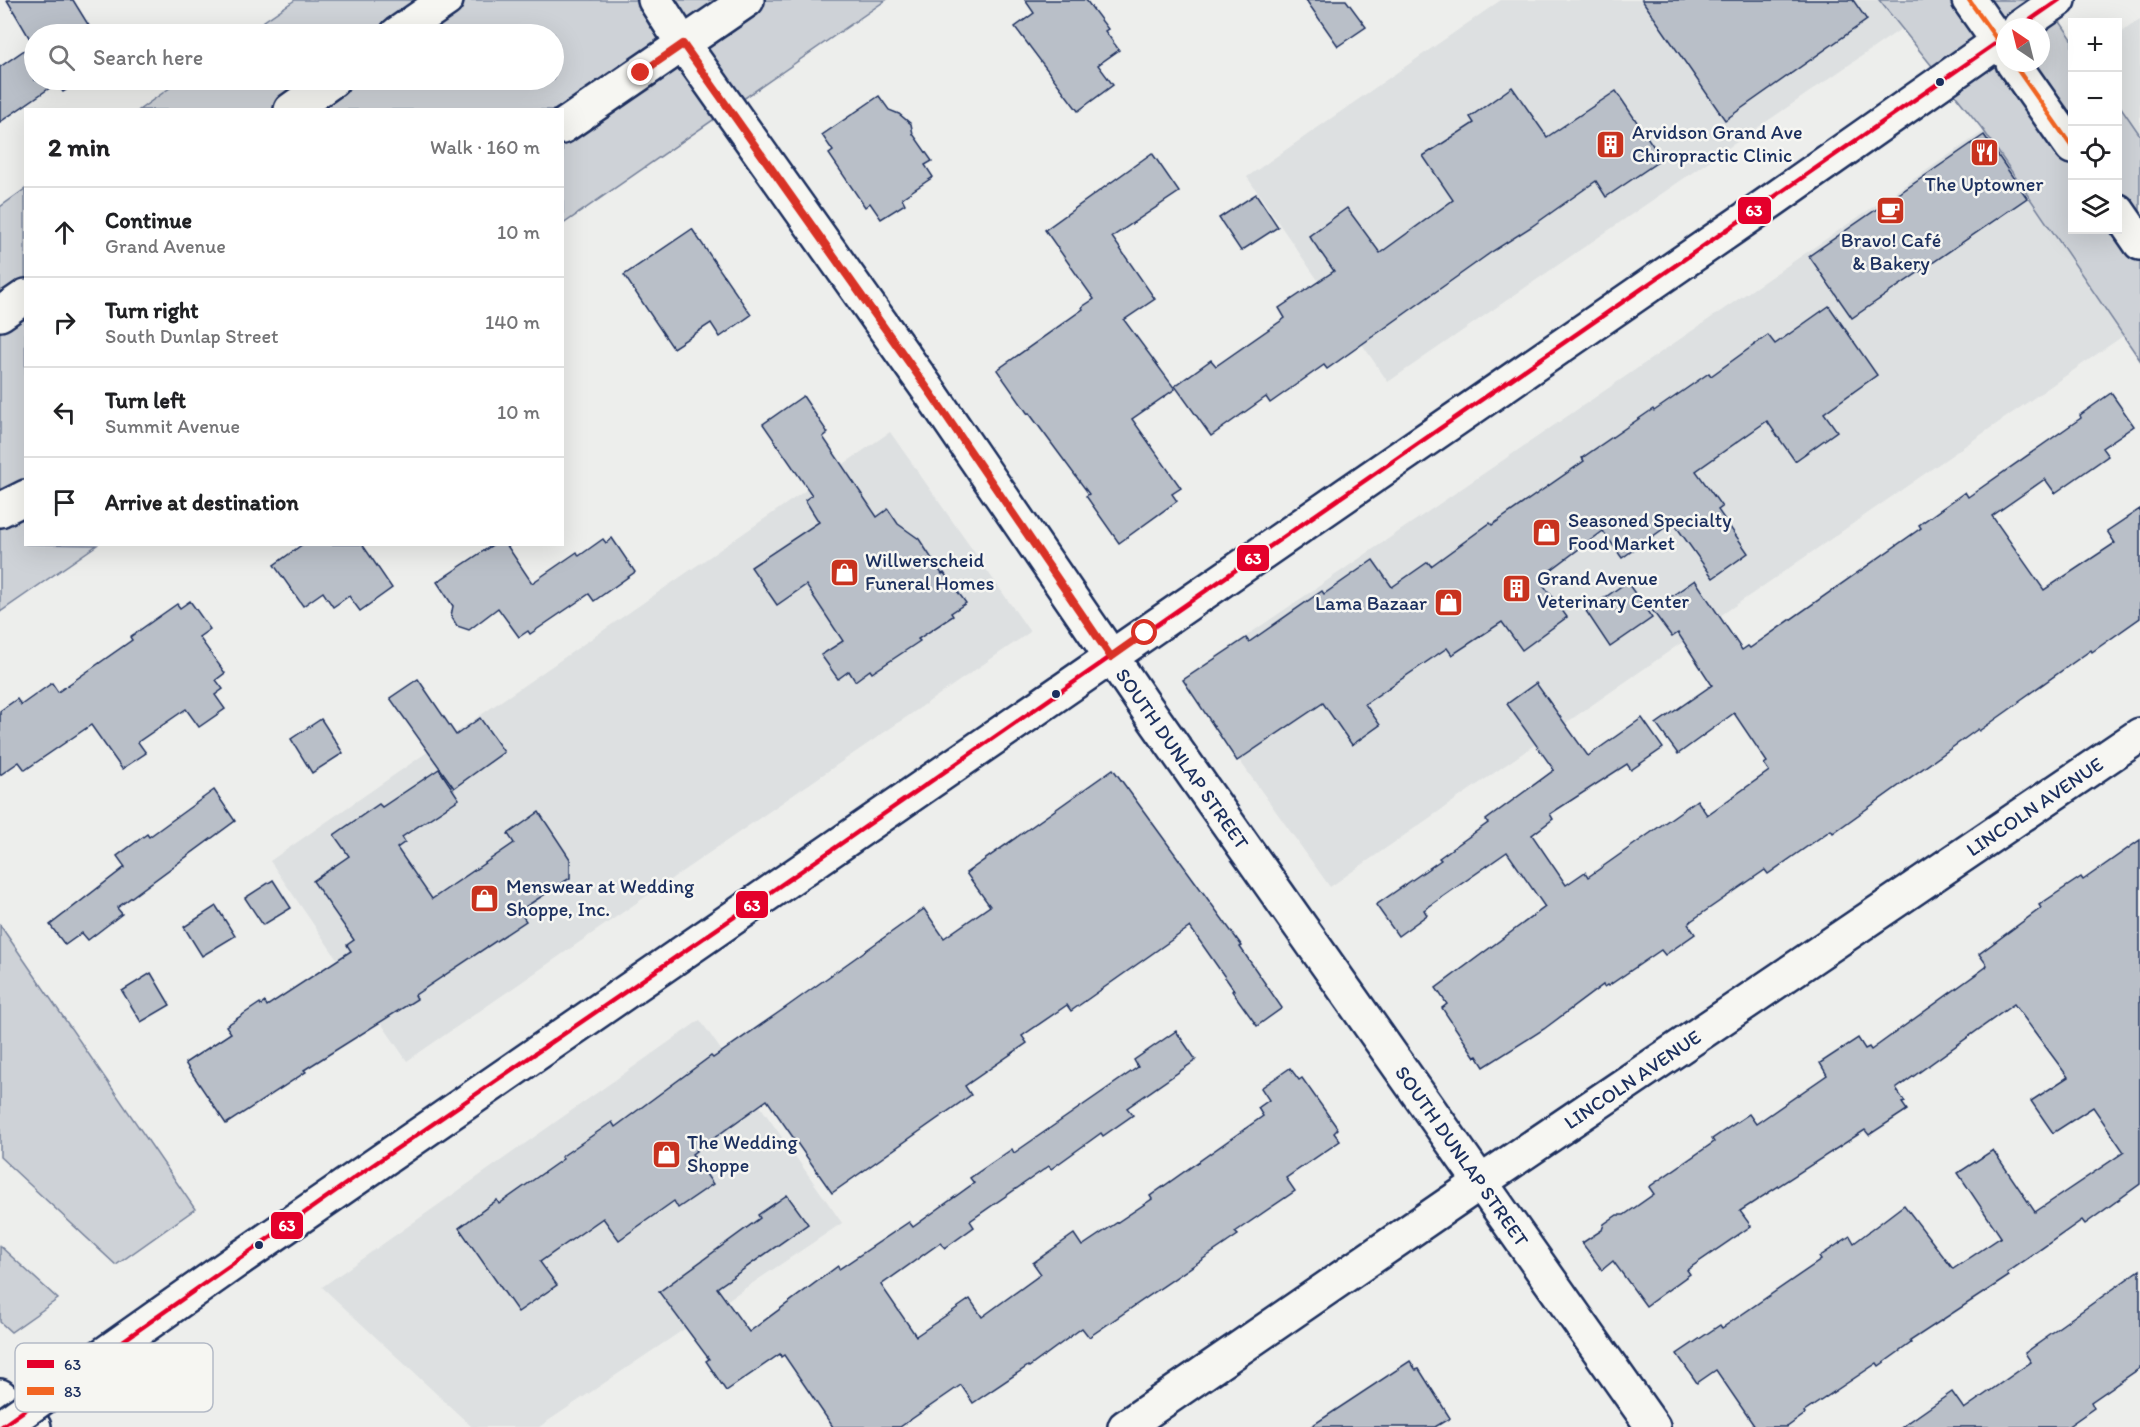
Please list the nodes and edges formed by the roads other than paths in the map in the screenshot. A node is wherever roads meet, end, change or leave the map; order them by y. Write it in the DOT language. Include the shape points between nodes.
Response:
graph roads {
  1 [pos="446,0"];
  2 [pos="655,0"];
  3 [pos="747,0"];
  4 [pos="1969,0"];
  5 [pos="2059,0"];
  6 [pos="2038,18"];
  7 [pos="411,24"];
  8 [pos="1996,30"];
  9 [pos="683,44"];
  10 [pos="1996,52"];
  11 [pos="2026,72"];
  12 [pos="319,90"];
  13 [pos="294,108"];
  14 [pos="564,127"];
  15 [pos="2068,139"];
  16 [pos="2122,217"];
  17 [pos="2140,243"];
  18 [pos="24,297"];
  19 [pos="0,314"];
  20 [pos="24,498"];
  21 [pos="0,510"];
  22 [pos="1111,657"];
  23 [pos="2140,735"];
  24 [pos="1481,1182"];
  25 [pos="120,1343"];
  26 [pos="0,1396"];
  27 [pos="15,1410"];
  28 [pos="18,1412"];
  29 [pos="22,1412"];
  30 [pos="1,1427"];
  31 [pos="34,1427"];
  32 [pos="1125,1427"];
  33 [pos="1653,1427"];
  1 -- 7 [label="street"];
  2 -- 9 [label="street, SOUTH DUNLAP STREET"];
  3 -- 9 [label="street"];
  4 -- 8 [label="street"];
  5 -- 6 [label="street"];
  9 -- 14 [label="street"];
  9 -- 22 [label="street, SOUTH DUNLAP STREET" via="932,395"];
  10 -- 22 [label="street"];
  11 -- 15 [label="street"];
  12 -- 13 [label="street"];
  16 -- 17 [label="street"];
  18 -- 19 [label="street"];
  20 -- 21 [label="street"];
  22 -- 24 [label="street, SOUTH DUNLAP STREET"];
  22 -- 25 [label="street, bridge"];
  23 -- 24 [label="street, LINCOLN AVENUE"];
  24 -- 32 [label="street, LINCOLN AVENUE"];
  24 -- 33 [label="street, SOUTH DUNLAP STREET"];
  26 -- 27 [label="street"];
  28 -- 31 [label="street"];
  29 -- 30 [label="street, bridge"];
}
